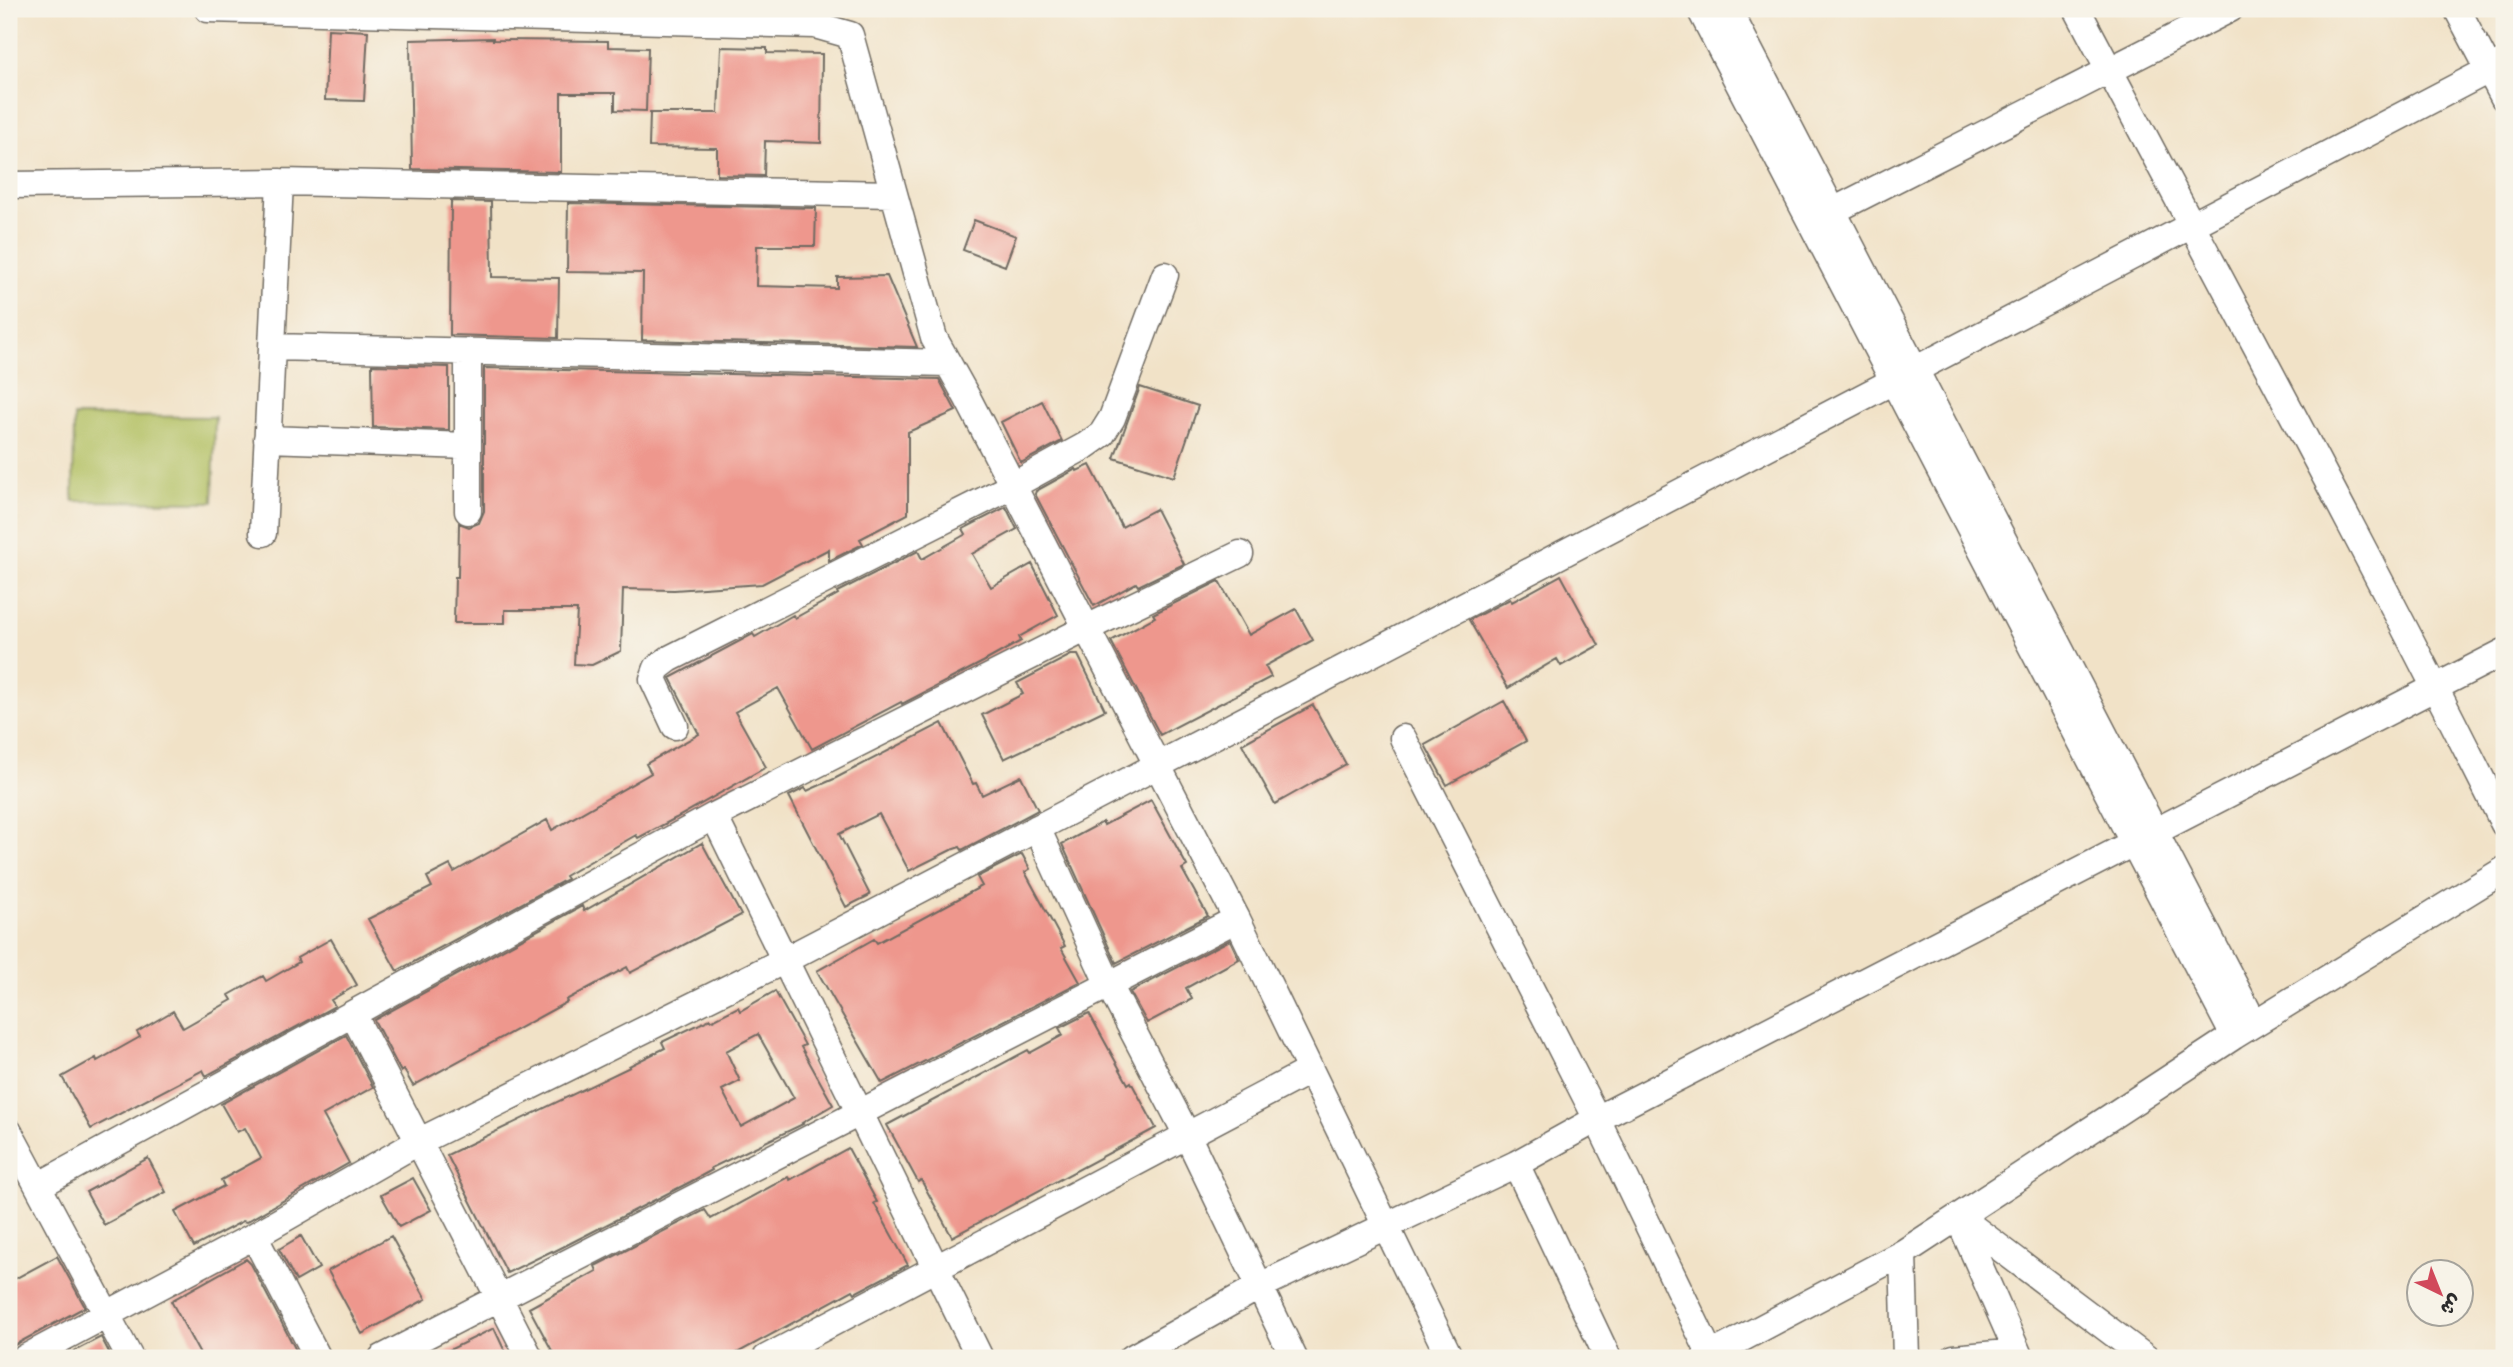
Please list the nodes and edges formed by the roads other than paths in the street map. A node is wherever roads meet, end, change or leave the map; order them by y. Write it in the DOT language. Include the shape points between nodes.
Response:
graph roads {
  1 [pos="208,9"];
  2 [pos="1700,9"];
  3 [pos="1728,9"];
  4 [pos="2077,9"];
  5 [pos="2230,9"];
  6 [pos="2457,9"];
  7 [pos="2497,66"];
  8 [pos="2109,71"];
  9 [pos="2504,98"];
  10 [pos="280,182"];
  11 [pos="9,184"];
  12 [pos="893,194"];
  13 [pos="1833,211"];
  14 [pos="2193,225"];
  15 [pos="1165,275"];
  16 [pos="272,347"];
  17 [pos="468,352"];
  18 [pos="948,363"];
  19 [pos="1904,375"];
  20 [pos="267,439"];
  21 [pos="468,446"];
  22 [pos="1012,486"];
  23 [pos="468,511"];
  24 [pos="263,533"];
  25 [pos="1240,554"];
  26 [pos="1085,629"];
  27 [pos="2504,652"];
  28 [pos="2436,688"];
  29 [pos="675,726"];
  30 [pos="1403,738"];
  31 [pos="1158,765"];
  32 [pos="715,816"];
  33 [pos="2504,824"];
  34 [pos="1037,828"];
  35 [pos="2144,838"];
  36 [pos="2504,870"];
  37 [pos="1237,919"];
  38 [pos="785,960"];
  39 [pos="1109,985"];
  40 [pos="353,1014"];
  41 [pos="2244,1030"];
  42 [pos="1308,1071"];
  43 [pos="860,1113"];
  44 [pos="1597,1119"];
  45 [pos="9,1132"];
  46 [pos="1187,1135"];
  47 [pos="418,1142"];
  48 [pos="1516,1164"];
  49 [pos="38,1186"];
  50 [pos="1959,1217"];
  51 [pos="1386,1226"];
  52 [pos="254,1236"];
  53 [pos="1903,1253"];
  54 [pos="936,1268"];
  55 [pos="1260,1286"];
  56 [pos="499,1298"];
  57 [pos="106,1314"];
  58 [pos="2019,1355"];
  59 [pos="1709,1357"];
  60 [pos="25,1358"];
  61 [pos="130,1358"];
  62 [pos="318,1358"];
  63 [pos="382,1358"];
  64 [pos="530,1358"];
  65 [pos="766,1358"];
  66 [pos="981,1358"];
  67 [pos="1132,1358"];
  68 [pos="1293,1358"];
  69 [pos="1450,1358"];
  70 [pos="1608,1358"];
  71 [pos="1906,1358"];
  72 [pos="1954,1358"];
  73 [pos="2146,1358"];
  1 -- 12 [label="street" via="815,24 850,35"];
  2 -- 19 [label="street"];
  3 -- 13 [label="street"];
  4 -- 8 [label="street"];
  5 -- 8 [label="street"];
  6 -- 7 [label="street"];
  7 -- 9 [label="street"];
  7 -- 14 [label="street"];
  8 -- 13 [label="street"];
  8 -- 14 [label="street"];
  10 -- 11 [label="street"];
  10 -- 12 [label="street"];
  10 -- 16 [label="street"];
  12 -- 18 [label="street" via="934,338"];
  13 -- 19 [label="street"];
  14 -- 19 [label="street"];
  14 -- 28 [label="street"];
  15 -- 22 [label="street" via="1102,434"];
  16 -- 17 [label="street"];
  16 -- 20 [label="street"];
  17 -- 18 [label="street"];
  17 -- 21 [label="street"];
  18 -- 22 [label="street"];
  19 -- 31 [label="street"];
  19 -- 35 [label="street"];
  20 -- 21 [label="street"];
  20 -- 24 [label="street"];
  21 -- 23 [label="street"];
  22 -- 26 [label="street"];
  22 -- 29 [label="street" via="669,659 657,668 653,679"];
  25 -- 26 [label="street"];
  26 -- 31 [label="street"];
  26 -- 32 [label="street"];
  27 -- 28 [label="street"];
  28 -- 33 [label="street"];
  28 -- 35 [label="street"];
  30 -- 44 [label="street"];
  31 -- 34 [label="street"];
  31 -- 37 [label="street"];
  32 -- 38 [label="street"];
  32 -- 40 [label="street"];
  34 -- 38 [label="street"];
  34 -- 39 [label="street"];
  35 -- 41 [label="street"];
  35 -- 44 [label="street"];
  36 -- 41 [label="street"];
  37 -- 39 [label="street"];
  37 -- 42 [label="street"];
  38 -- 43 [label="street"];
  38 -- 47 [label="street"];
  39 -- 43 [label="street"];
  39 -- 46 [label="street"];
  40 -- 47 [label="street"];
  40 -- 49 [label="street"];
  41 -- 50 [label="street"];
  42 -- 46 [label="street"];
  42 -- 51 [label="street"];
  43 -- 54 [label="street"];
  43 -- 56 [label="street"];
  44 -- 48 [label="street"];
  44 -- 59 [label="street"];
  45 -- 49 [label="street"];
  46 -- 54 [label="street"];
  46 -- 55 [label="street"];
  47 -- 52 [label="street"];
  47 -- 56 [label="street"];
  48 -- 51 [label="street"];
  48 -- 70 [label="street"];
  49 -- 57 [label="street"];
  50 -- 53 [label="street"];
  50 -- 58 [label="street"];
  50 -- 73 [label="street"];
  51 -- 55 [label="street"];
  51 -- 69 [label="street"];
  52 -- 57 [label="street"];
  52 -- 62 [label="street"];
  53 -- 59 [label="street"];
  53 -- 71 [label="street"];
  54 -- 65 [label="street"];
  54 -- 66 [label="street"];
  55 -- 67 [label="street"];
  55 -- 68 [label="street"];
  56 -- 63 [label="street"];
  56 -- 64 [label="street"];
  57 -- 60 [label="street"];
  57 -- 61 [label="street"];
  58 -- 72 [label="street"];
}
